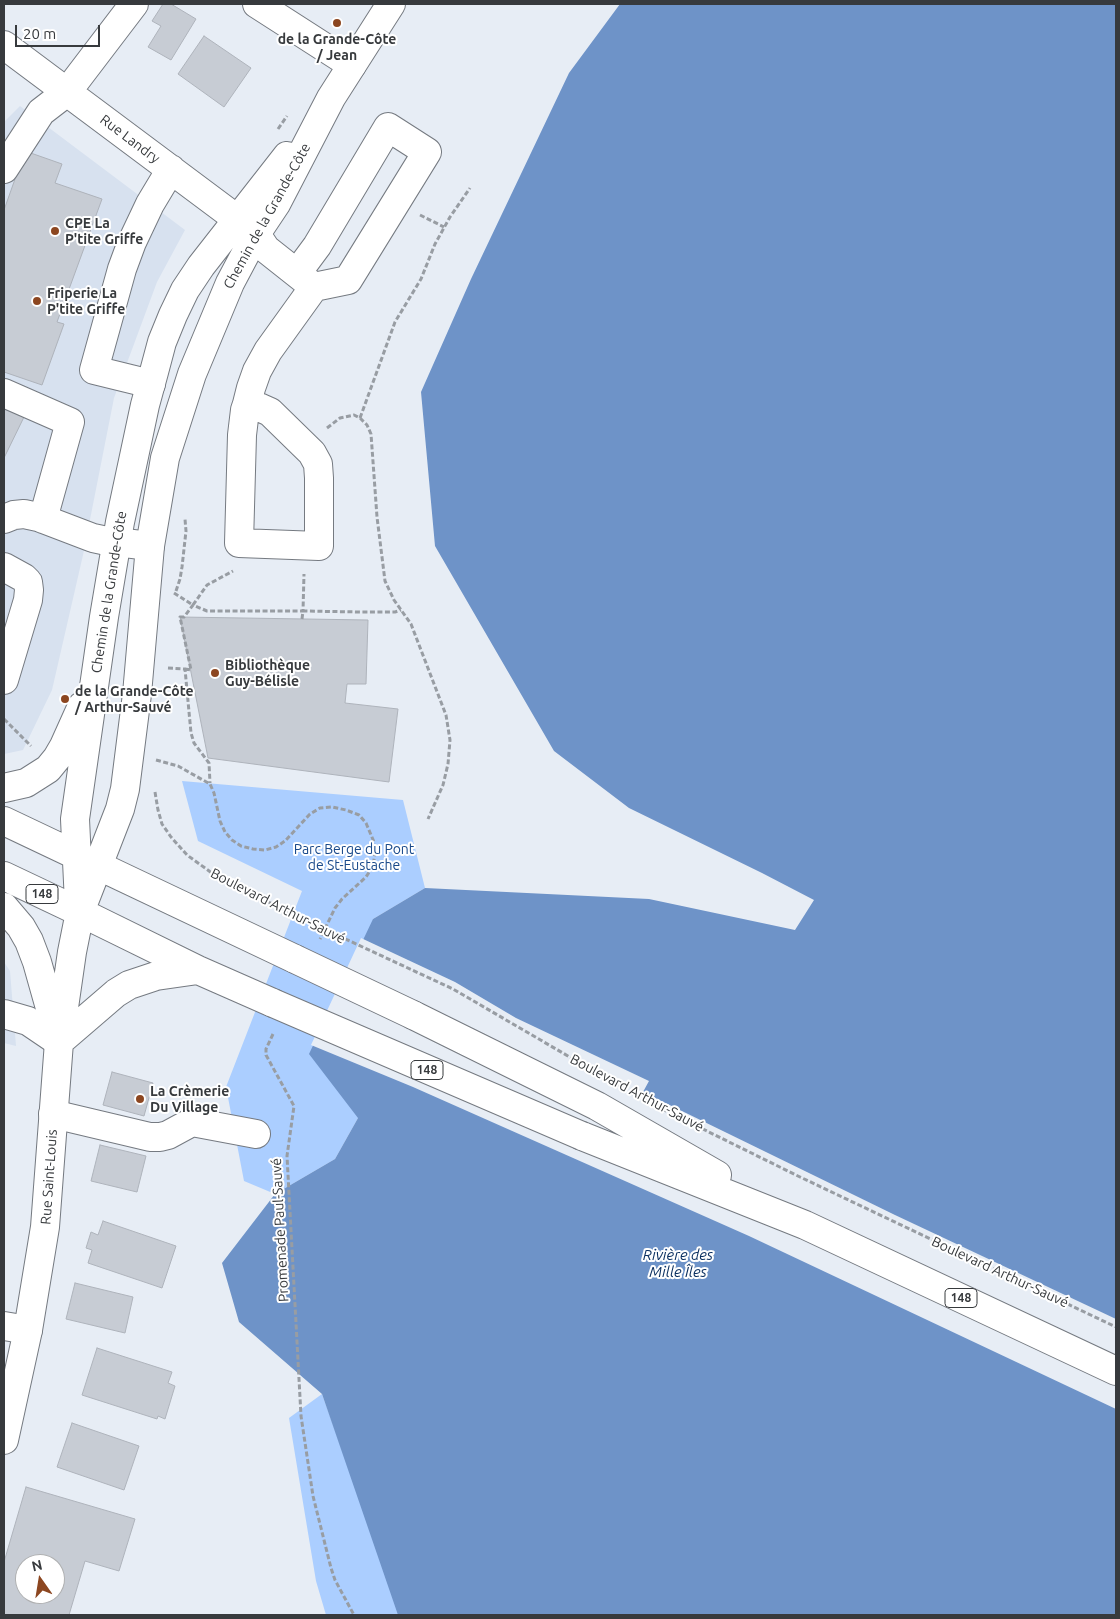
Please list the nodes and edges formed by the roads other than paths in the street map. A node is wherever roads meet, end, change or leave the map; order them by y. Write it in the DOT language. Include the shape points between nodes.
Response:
graph roads {
  1 [pos="134,4"];
  2 [pos="257,4"];
  3 [pos="391,4"];
  4 [pos="4,45"];
  5 [pos="352,65"];
  6 [pos="67,92"];
  7 [pos="4,169"];
  8 [pos="171,169"];
  9 [pos="246,226"];
  10 [pos="306,280"];
  11 [pos="151,384"];
  12 [pos="4,393"];
  13 [pos="247,404"];
  14 [pos="4,519"];
  15 [pos="43,519"];
  16 [pos="117,542"];
  17 [pos="150,546"];
  18 [pos="4,567"];
  19 [pos="4,680"];
  20 [pos="94,682"];
  21 [pos="4,788"];
  22 [pos="4,821"];
  23 [pos="87,860"];
  24 [pos="4,876"];
  25 [pos="4,907"];
  26 [pos="80,912"];
  27 [pos="198,970"];
  28 [pos="4,1014"];
  29 [pos="59,1042"];
  30 [pos="54,1114"];
  31 [pos="256,1134"];
  32 [pos="805,1225"];
  33 [pos="16,1328"];
  34 [pos="1116,1371"];
  35 [pos="4,1440"];
  1 -- 6 [label="main road"];
  2 -- 5 [label="main road"];
  3 -- 5 [label="main road, Chemin de la Grande-Côte"];
  4 -- 6 [label="main road, Rue Landry"];
  5 -- 9 [label="main road, Chemin de la Grande-Côte"];
  6 -- 7 [label="main road" via="41,112"];
  6 -- 8 [label="main road, Rue Landry"];
  8 -- 9 [label="main road, Rue Landry"];
  8 -- 11 [label="main road" via="132,242 94,370"];
  9 -- 10 [label="main road, Rue Landry" via="266,249"];
  9 -- 11 [label="main road, Chemin de la Grande-Côte" via="196,272 185,290 162,342"];
  9 -- 17 [label="main road, Chemin de la Grande-Côte" via="223,298 176,419"];
  10 -- 10 [label="main road" via="348,280 427,152 388,128 317,246"];
  10 -- 13 [label="main road" via="257,371"];
  11 -- 16 [label="main road, Chemin de la Grande-Côte"];
  12 -- 15 [label="main road" via="70,422"];
  13 -- 13 [label="main road" via="242,435 239,544 319,546 318,464 312,453 270,412"];
  14 -- 15 [label="main road" via="24,514"];
  15 -- 16 [label="main road" via="93,538"];
  16 -- 17 [label="main road"];
  16 -- 20 [label="main road, Chemin de la Grande-Côte"];
  17 -- 23 [label="main road, Chemin de la Grande-Côte" via="125,789 120,809"];
  18 -- 19 [label="main road" via="24,578 29,590"];
  20 -- 21 [label="main road" via="57,758 48,769 26,782"];
  20 -- 23 [label="main road, Chemin de la Grande-Côte" via="75,819"];
  22 -- 23 [label="main road, 148"];
  23 -- 26 [label="main road, Chemin de la Grande-Côte"];
  23 -- 32 [label="main road, 148, bridge" via="306,952 422,1020 597,1106"];
  24 -- 26 [label="main road, 148"];
  25 -- 29 [label="main road" via="29,940"];
  26 -- 27 [label="main road, 148"];
  26 -- 29 [label="main road, Rue Saint-Louis"];
  27 -- 29 [label="main road" via="156,976 129,985"];
  27 -- 32 [label="main road, 148, bridge" via="275,1016"];
  28 -- 29 [label="main road" via="28,1021"];
  29 -- 30 [label="main road, Rue Saint-Louis"];
  30 -- 31 [label="main road" via="150,1137 168,1135 192,1122"];
  30 -- 33 [label="main road, Rue Saint-Louis" via="45,1227"];
  32 -- 34 [label="main road, 148"];
  33 -- 35 [label="main road, Rue Saint-Louis"];
}
